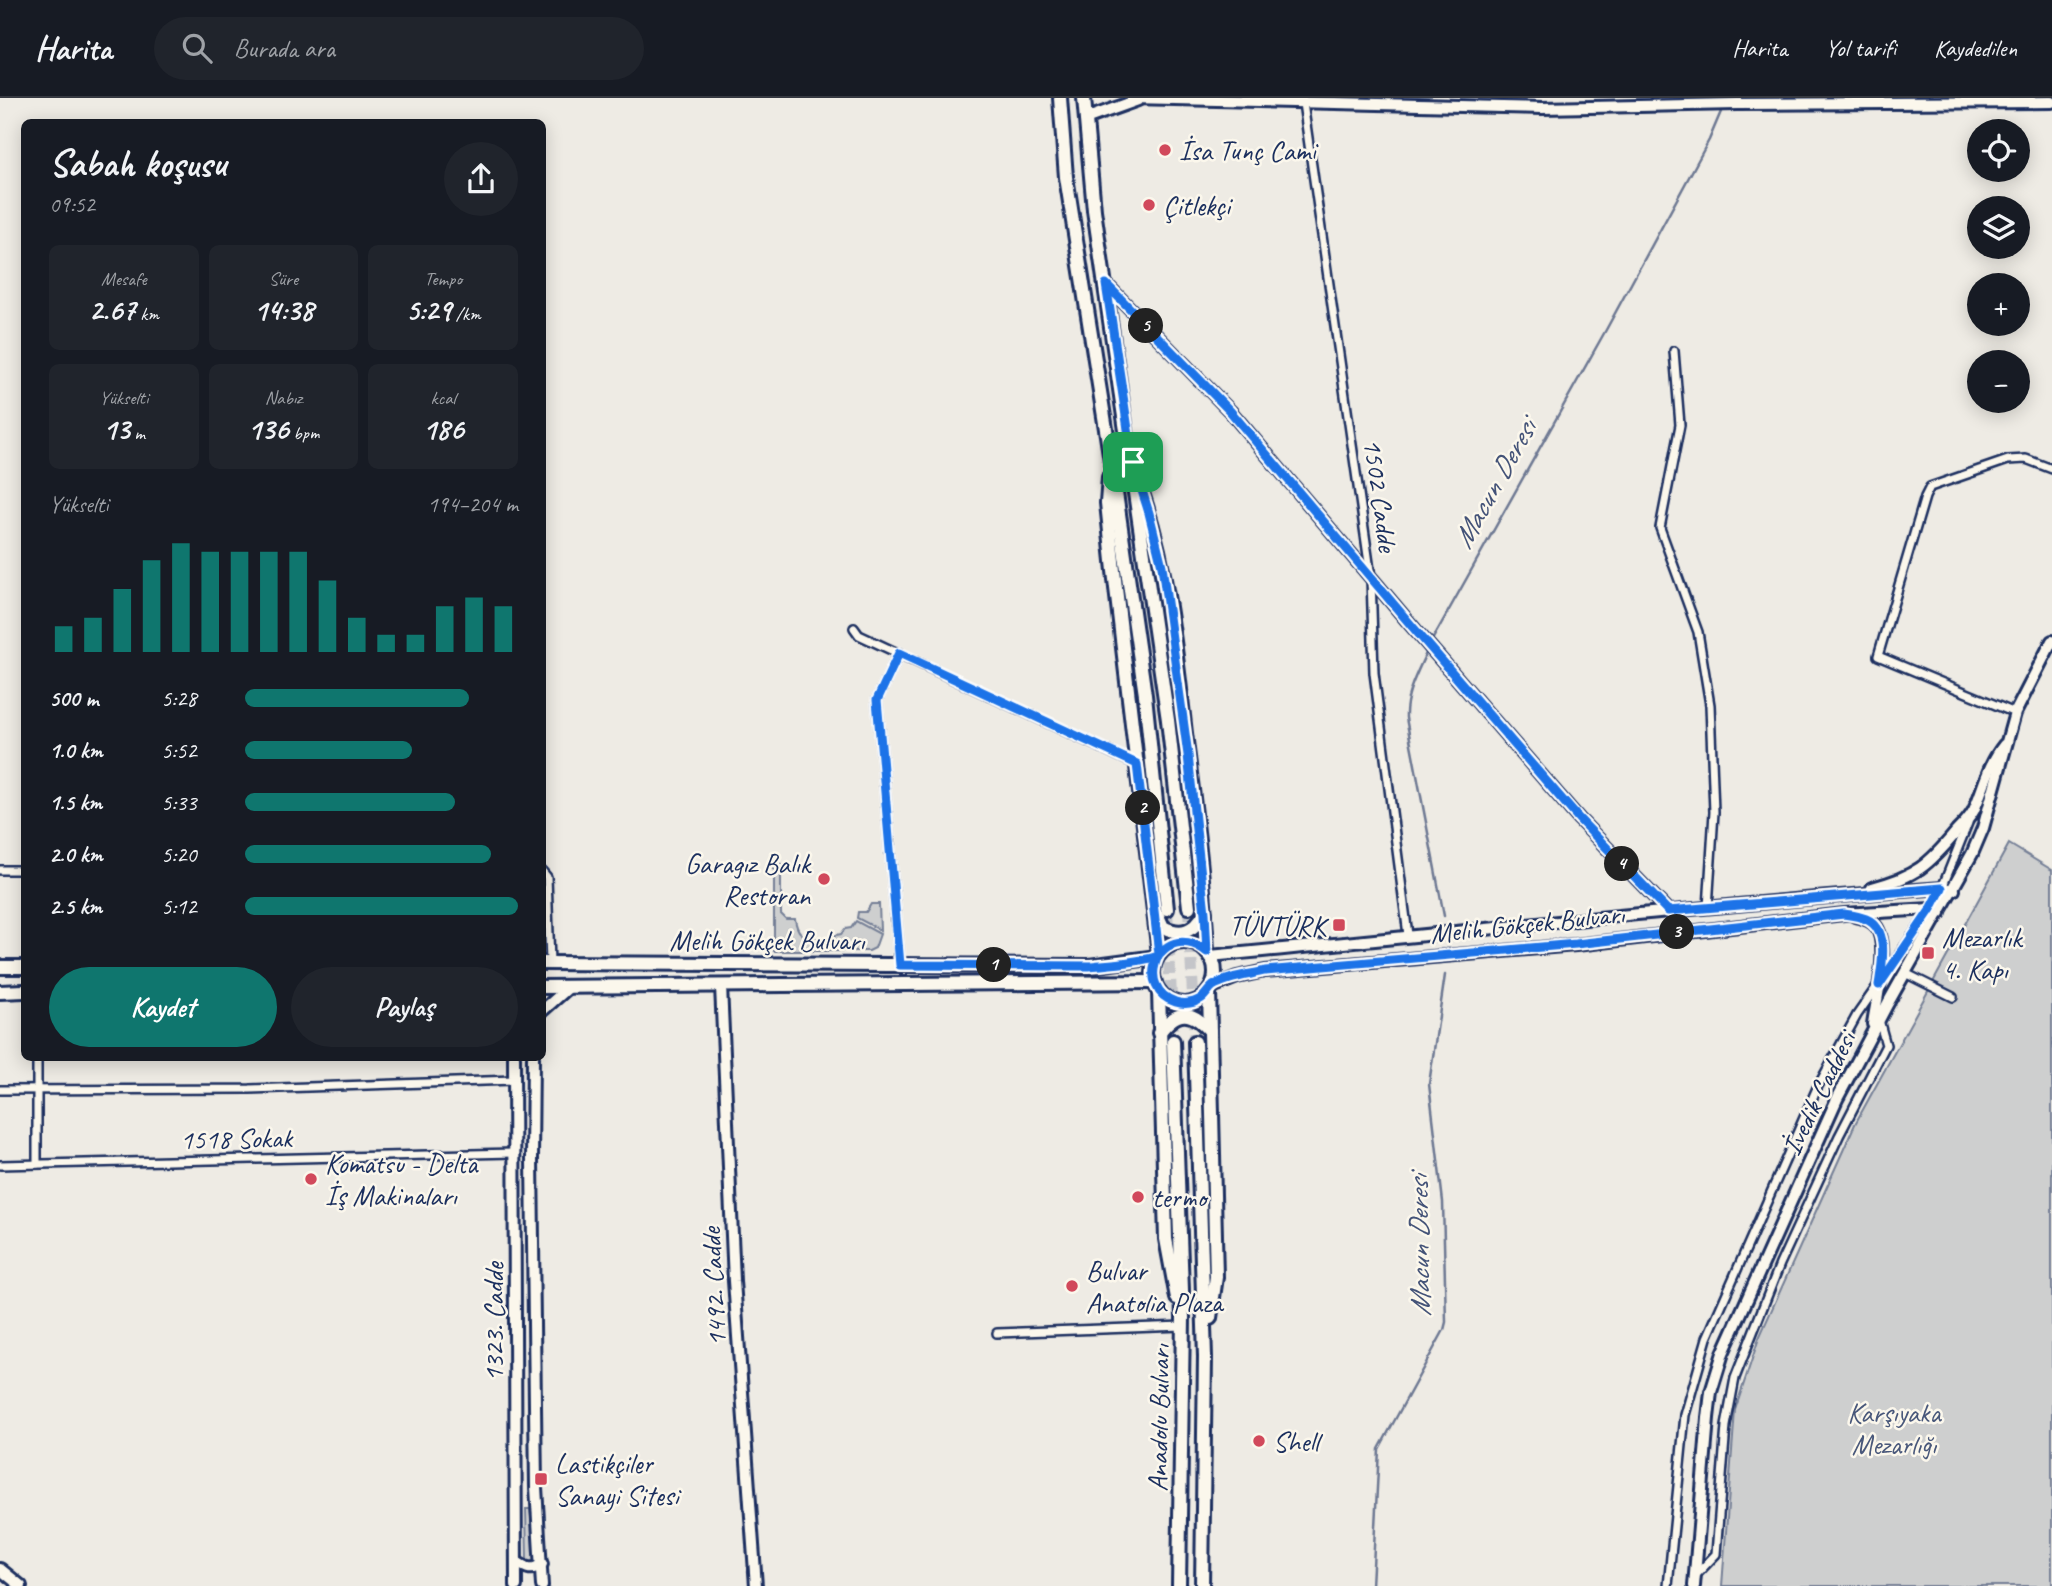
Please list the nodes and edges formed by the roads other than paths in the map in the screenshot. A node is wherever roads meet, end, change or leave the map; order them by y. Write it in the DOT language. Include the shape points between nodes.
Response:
graph roads {
  1 [pos="1060,98"];
  2 [pos="1084,98"];
  3 [pos="1135,99"];
  4 [pos="2050,101"];
  5 [pos="1303,103"];
  6 [pos="1543,103"];
  7 [pos="1703,103"];
  8 [pos="1085,119"];
  9 [pos="1106,284"];
  10 [pos="1674,351"];
  11 [pos="1110,452"];
  12 [pos="1133,462"];
  13 [pos="2052,469"];
  14 [pos="1371,577"];
  15 [pos="854,628"];
  16 [pos="2052,641"];
  17 [pos="899,653"];
  18 [pos="2015,713"];
  19 [pos="2007,740"];
  20 [pos="1137,764"];
  21 [pos="1973,812"];
  22 [pos="0,870"];
  23 [pos="21,870"];
  24 [pos="546,876"];
  25 [pos="1942,888"];
  26 [pos="1954,890"];
  27 [pos="1845,895"];
  28 [pos="1189,908"];
  29 [pos="1708,908"];
  30 [pos="1161,909"];
  31 [pos="1668,911"];
  32 [pos="1936,911"];
  33 [pos="1205,913"];
  34 [pos="1844,914"];
  35 [pos="1408,935"];
  36 [pos="1209,954"];
  37 [pos="1158,956"];
  38 [pos="1409,959"];
  39 [pos="546,963"];
  40 [pos="900,965"];
  41 [pos="0,967"];
  42 [pos="21,967"];
  43 [pos="1905,973"];
  44 [pos="1879,985"];
  45 [pos="721,986"];
  46 [pos="546,987"];
  47 [pos="1157,987"];
  48 [pos="568,988"];
  49 [pos="1210,989"];
  50 [pos="21,991"];
  51 [pos="0,992"];
  52 [pos="1953,997"];
  53 [pos="546,1007"];
  54 [pos="1879,1020"];
  55 [pos="1210,1031"];
  56 [pos="1159,1033"];
  57 [pos="1871,1034"];
  58 [pos="1173,1041"];
  59 [pos="1195,1042"];
  60 [pos="37,1061"];
  61 [pos="513,1061"];
  62 [pos="533,1061"];
  63 [pos="514,1080"];
  64 [pos="0,1090"];
  65 [pos="37,1090"];
  66 [pos="514,1153"];
  67 [pos="37,1164"];
  68 [pos="0,1165"];
  69 [pos="1184,1322"];
  70 [pos="997,1333"];
  71 [pos="1205,1357"];
  72 [pos="516,1498"];
  73 [pos="536,1498"];
  74 [pos="517,1562"];
  75 [pos="542,1564"];
  76 [pos="0,1569"];
  77 [pos="1695,1581"];
  78 [pos="22,1586"];
  79 [pos="516,1586"];
  80 [pos="542,1586"];
  81 [pos="756,1586"];
  82 [pos="1179,1586"];
  83 [pos="1202,1586"];
  84 [pos="1668,1586"];
  1 -- 11 [label="main road" via="1066,177"];
  2 -- 8 [label="main road"];
  3 -- 5 [label="street"];
  3 -- 8 [label="street"];
  4 -- 7 [label="street"];
  5 -- 6 [label="street"];
  5 -- 14 [label="street, 1502 Cadde"];
  6 -- 7 [label="street"];
  8 -- 9 [label="main road"];
  9 -- 12 [label="main road"];
  9 -- 14 [label="street" via="1230,411"];
  10 -- 29 [label="street" via="1680,425 1660,528 1698,632 1710,705 1714,812"];
  11 -- 20 [label="main road" via="1107,503"];
  11 -- 30 [label="main road" via="1148,721"];
  12 -- 28 [label="main road"];
  12 -- 33 [label="main road" via="1162,566"];
  13 -- 18 [label="street" via="2026,459 2008,460 1930,487 1878,656"];
  14 -- 31 [label="street" via="1579,819"];
  14 -- 35 [label="street, 1502 Cadde" via="1374,673"];
  15 -- 17 [label="street" via="859,635"];
  16 -- 18 [label="street, İvedik Caddesi"];
  17 -- 20 [label="street"];
  17 -- 40 [label="street" via="877,700"];
  18 -- 19 [label="street, İvedik Caddesi"];
  19 -- 21 [label="street" via="1993,759"];
  19 -- 26 [label="street, İvedik Caddesi" via="1983,828"];
  20 -- 30 [label="main road"];
  21 -- 25 [label="street"];
  21 -- 27 [label="street" via="1921,870"];
  22 -- 23 [label="street"];
  24 -- 39 [label="street"];
  25 -- 26 [label="street, Melih Gökçek Bulvarı"];
  25 -- 27 [label="street, Melih Gökçek Bulvarı"];
  25 -- 32 [label="street"];
  26 -- 32 [label="street, İvedik Caddesi"];
  27 -- 29 [label="street, Melih Gökçek Bulvarı"];
  29 -- 31 [label="street, Melih Gökçek Bulvarı"];
  30 -- 33 [label="main road" via="1163,927 1181,933 1192,930"];
  30 -- 37 [label="main road"];
  31 -- 35 [label="street, Melih Gökçek Bulvarı"];
  32 -- 34 [label="street, Melih Gökçek Bulvarı"];
  32 -- 43 [label="street, İvedik Caddesi"];
  32 -- 44 [label="street"];
  33 -- 36 [label="main road"];
  34 -- 38 [label="street, Melih Gökçek Bulvarı"];
  34 -- 44 [label="street" via="1876,926 1883,958"];
  35 -- 36 [label="street, Melih Gökçek Bulvarı"];
  35 -- 38 [label="street, Melih Gökçek Bulvarı"];
  36 -- 37 [label="main road" via="1183,942"];
  36 -- 49 [label="main road" via="1215,976"];
  37 -- 40 [label="main road, Melih Gökçek Bulvarı" via="1089,966"];
  37 -- 47 [label="main road" via="1154,965"];
  38 -- 49 [label="street, Melih Gökçek Bulvarı" via="1265,971"];
  39 -- 40 [label="main road, Melih Gökçek Bulvarı"];
  41 -- 42 [label="main road"];
  43 -- 52 [label="street"];
  43 -- 54 [label="street, İvedik Caddesi"];
  44 -- 57 [label="street"];
  44 -- 84 [label="street" via="1816,1088 1707,1338 1685,1415"];
  45 -- 47 [label="main road, Melih Gökçek Bulvarı"];
  45 -- 48 [label="main road, Melih Gökçek Bulvarı"];
  45 -- 81 [label="street, 1492. Cadde" via="734,1280"];
  46 -- 48 [label="main road, Melih Gökçek Bulvarı"];
  47 -- 49 [label="main road" via="1175,1002 1184,1003 1194,1002"];
  47 -- 56 [label="main road"];
  48 -- 53 [label="street"];
  49 -- 55 [label="main road"];
  50 -- 51 [label="main road"];
  54 -- 57 [label="street, İvedik Caddesi"];
  54 -- 77 [label="street" via="1886,1045 1780,1264 1735,1378 1726,1426 1716,1553"];
  55 -- 56 [label="main road" via="1189,1014 1177,1015"];
  55 -- 71 [label="main road" via="1216,1277"];
  56 -- 69 [label="main road" via="1166,1239"];
  57 -- 77 [label="street, İvedik Caddesi" via="1837,1099 1717,1370 1707,1418"];
  58 -- 69 [label="main road, Anadolu Bulvarı"];
  59 -- 71 [label="main road, Anadolu Bulvarı"];
  60 -- 65 [label="street"];
  61 -- 63 [label="street, 1323. Cadde"];
  62 -- 73 [label="street"];
  63 -- 65 [label="street"];
  63 -- 66 [label="street, 1323. Cadde"];
  64 -- 65 [label="street"];
  65 -- 67 [label="street"];
  66 -- 67 [label="street, 1518 Sokak"];
  66 -- 72 [label="street, 1323. Cadde"];
  67 -- 68 [label="street, 1518 Sokak"];
  69 -- 70 [label="street"];
  69 -- 82 [label="main road, Anadolu Bulvarı"];
  71 -- 83 [label="main road, Anadolu Bulvarı"];
  72 -- 73 [label="street"];
  72 -- 74 [label="street, 1323. Cadde"];
  73 -- 75 [label="street"];
  74 -- 75 [label="street" via="526,1569"];
  74 -- 79 [label="street, 1323. Cadde"];
  75 -- 80 [label="street"];
  76 -- 78 [label="street"];
}
